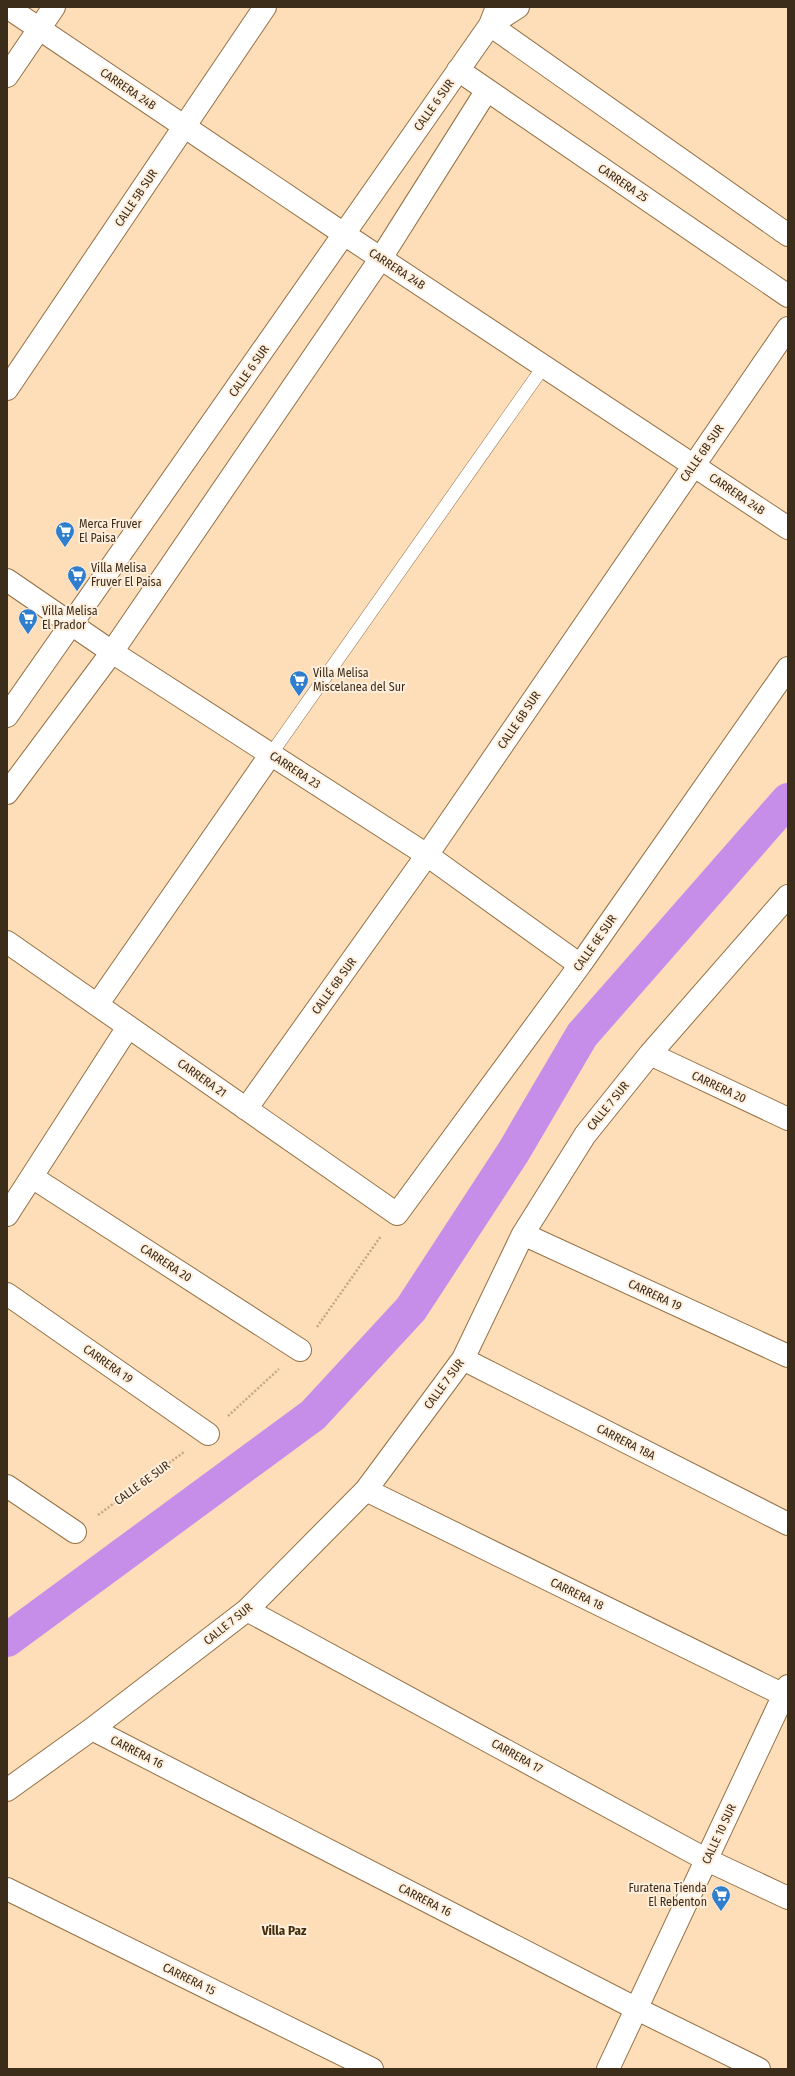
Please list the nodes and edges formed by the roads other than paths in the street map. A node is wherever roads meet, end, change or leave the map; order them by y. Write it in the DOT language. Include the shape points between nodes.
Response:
graph roads {
  1 [pos="7,7"];
  2 [pos="54,7"];
  3 [pos="265,7"];
  4 [pos="518,7"];
  5 [pos="493,16"];
  6 [pos="39,29"];
  7 [pos="458,70"];
  8 [pos="7,76"];
  9 [pos="488,90"];
  10 [pos="184,127"];
  11 [pos="344,234"];
  12 [pos="788,235"];
  13 [pos="380,258"];
  14 [pos="788,296"];
  15 [pos="788,328"];
  16 [pos="544,366"];
  17 [pos="7,389"];
  18 [pos="694,465"];
  19 [pos="788,528"];
  20 [pos="7,580"];
  21 [pos="72,623"];
  22 [pos="112,652"];
  23 [pos="788,668"];
  24 [pos="7,716"];
  25 [pos="271,754"];
  26 [pos="7,793"];
  27 [pos="428,855"];
  28 [pos="787,900"];
  29 [pos="7,942"];
  30 [pos="580,965"];
  31 [pos="97,1005"];
  32 [pos="128,1027"];
  33 [pos="650,1054"];
  34 [pos="246,1109"];
  35 [pos="788,1119"];
  36 [pos="32,1176"];
  37 [pos="396,1214"];
  38 [pos="7,1215"];
  39 [pos="522,1234"];
  40 [pos="7,1294"];
  41 [pos="300,1350"];
  42 [pos="788,1356"];
  43 [pos="463,1359"];
  44 [pos="208,1434"];
  45 [pos="7,1486"];
  46 [pos="366,1490"];
  47 [pos="788,1524"];
  48 [pos="75,1532"];
  49 [pos="247,1610"];
  50 [pos="787,1692"];
  51 [pos="92,1729"];
  52 [pos="7,1790"];
  53 [pos="707,1860"];
  54 [pos="7,1889"];
  55 [pos="788,1898"];
  56 [pos="637,2009"];
  57 [pos="372,2069"];
  58 [pos="608,2069"];
  59 [pos="759,2069"];
  1 -- 6 [label="street, CARRERA 24B"];
  2 -- 6 [label="street"];
  3 -- 10 [label="street, CALLE 5B SUR"];
  4 -- 5 [label="street, CALLE 6 SUR"];
  5 -- 7 [label="street, CALLE 6 SUR"];
  5 -- 12 [label="street"];
  6 -- 8 [label="street"];
  6 -- 10 [label="street, CARRERA 24B"];
  7 -- 9 [label="street, CARRERA 25"];
  7 -- 11 [label="street, CALLE 6 SUR"];
  9 -- 13 [label="street"];
  9 -- 14 [label="street, CARRERA 25"];
  10 -- 11 [label="street, CARRERA 24B"];
  10 -- 17 [label="street, CALLE 5B SUR"];
  11 -- 13 [label="street, CARRERA 24B"];
  11 -- 21 [label="street, CALLE 6 SUR"];
  13 -- 16 [label="street, CARRERA 24B"];
  13 -- 22 [label="street"];
  15 -- 18 [label="street, CALLE 6B SUR"];
  16 -- 18 [label="street, CARRERA 24B"];
  16 -- 25 [label="lane"];
  18 -- 19 [label="street, CARRERA 24B"];
  18 -- 27 [label="street, CALLE 6B SUR"];
  20 -- 21 [label="street, CARRERA 23"];
  21 -- 22 [label="street, CARRERA 23"];
  21 -- 24 [label="street, CALLE 6 SUR"];
  22 -- 25 [label="street, CARRERA 23"];
  22 -- 26 [label="street"];
  23 -- 30 [label="street, CALLE 6E SUR"];
  25 -- 27 [label="street, CARRERA 23"];
  25 -- 31 [label="street"];
  27 -- 30 [label="street, CARRERA 23"];
  27 -- 34 [label="street, CALLE 6B SUR"];
  28 -- 33 [label="street, CALLE 7 SUR"];
  29 -- 31 [label="street, CARRERA 21"];
  30 -- 37 [label="street, CALLE 6E SUR"];
  31 -- 32 [label="street, CARRERA 21"];
  32 -- 34 [label="street, CARRERA 21"];
  32 -- 36 [label="street"];
  33 -- 35 [label="street, CARRERA 20"];
  33 -- 39 [label="street, CALLE 7 SUR" via="585,1135"];
  34 -- 37 [label="street, CARRERA 21"];
  36 -- 38 [label="street"];
  36 -- 41 [label="street, CARRERA 20"];
  39 -- 42 [label="street, CARRERA 19"];
  39 -- 43 [label="street, CALLE 7 SUR"];
  40 -- 44 [label="street, CARRERA 19"];
  43 -- 46 [label="street, CALLE 7 SUR"];
  43 -- 47 [label="street, CARRERA 18A"];
  45 -- 48 [label="street"];
  46 -- 49 [label="street, CALLE 7 SUR"];
  46 -- 50 [label="street, CARRERA 18"];
  49 -- 51 [label="street, CALLE 7 SUR"];
  49 -- 53 [label="street, CARRERA 17"];
  50 -- 53 [label="street, CALLE 10 SUR"];
  51 -- 52 [label="street, CALLE 7 SUR"];
  51 -- 56 [label="street, CARRERA 16"];
  53 -- 55 [label="street, CARRERA 17"];
  53 -- 56 [label="street, CALLE 10 SUR"];
  54 -- 57 [label="street, CARRERA 15"];
  56 -- 58 [label="street, CALLE 10 SUR"];
  56 -- 59 [label="street, CARRERA 16"];
}
